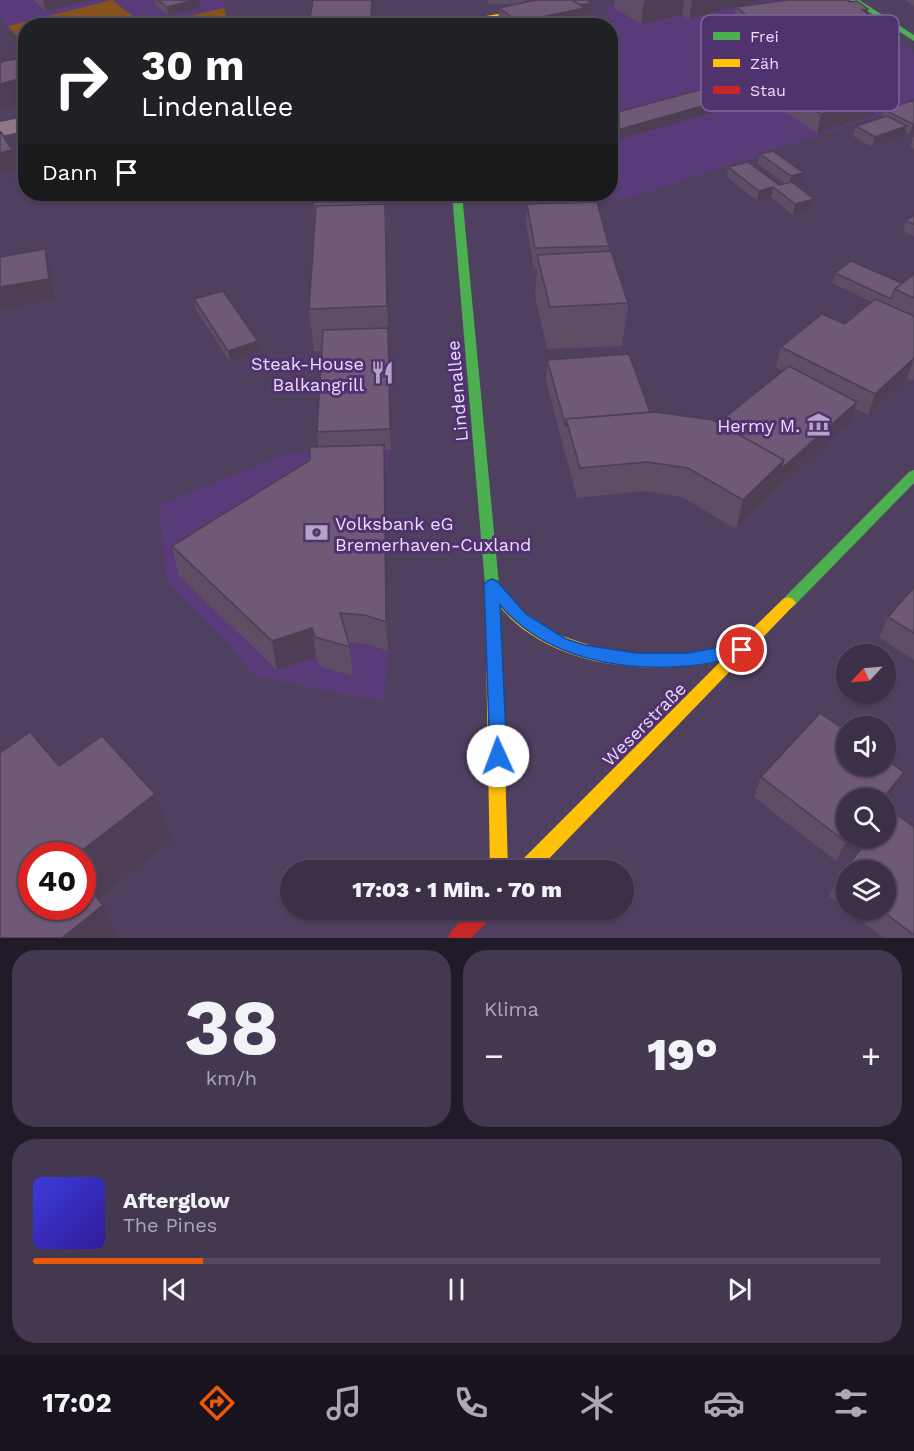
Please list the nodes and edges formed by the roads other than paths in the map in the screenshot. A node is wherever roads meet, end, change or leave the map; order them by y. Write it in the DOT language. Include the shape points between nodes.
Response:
graph roads {
  1 [pos="566,0"];
  2 [pos="854,0"];
  3 [pos="441,7"];
  4 [pos="877,15"];
  5 [pos="442,18"];
  6 [pos="485,18"];
  7 [pos="899,29"];
  8 [pos="914,39"];
  9 [pos="18,125"];
  10 [pos="0,129"];
  11 [pos="458,201"];
  12 [pos="914,475"];
  13 [pos="492,585"];
  14 [pos="742,650"];
  15 [pos="499,860"];
  16 [pos="535,860"];
  17 [pos="475,920"];
  18 [pos="458,938"];
  1 -- 6 [label="street"];
  2 -- 4 [label="street"];
  3 -- 5 [label="street"];
  7 -- 8 [label="street"];
  9 -- 10 [label="street"];
  11 -- 13 [label="street, Lindenallee"];
  12 -- 14 [label="street, Weserstraße"];
  13 -- 14 [label="street" via="521,619 561,644 585,651 636,660 688,660"];
  13 -- 15 [label="street, Lindenallee"];
  14 -- 16 [label="street, Weserstraße"];
  17 -- 18 [label="street"];
}
